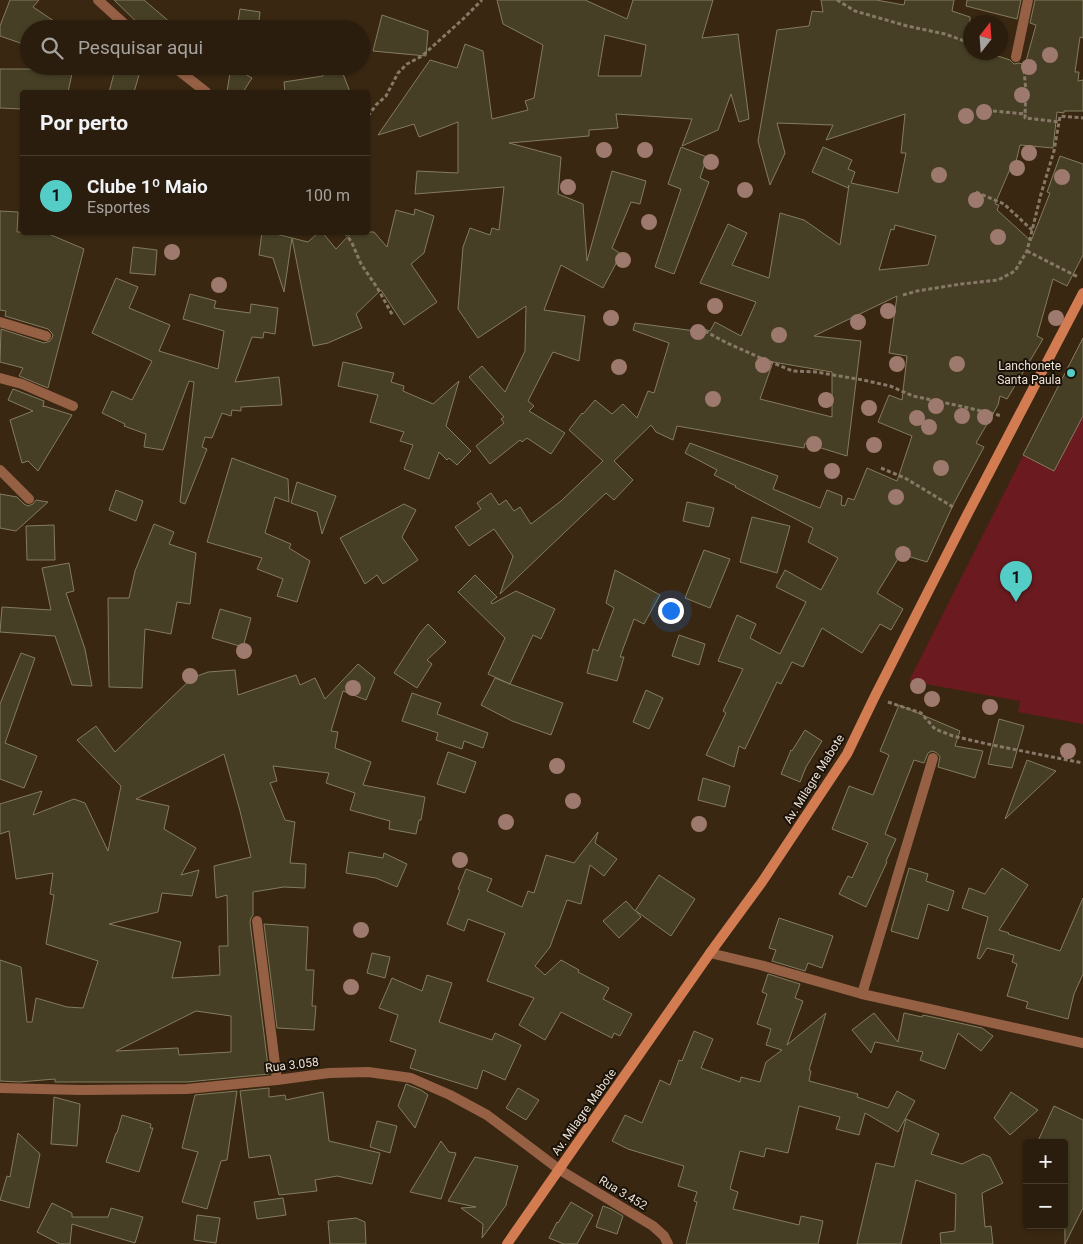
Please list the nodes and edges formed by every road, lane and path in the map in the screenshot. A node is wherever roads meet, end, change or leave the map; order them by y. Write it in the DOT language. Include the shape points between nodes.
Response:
graph roads {
  1 [pos="98,0"];
  2 [pos="482,0"];
  3 [pos="837,0"];
  4 [pos="1028,0"];
  5 [pos="120,20"];
  6 [pos="963,40"];
  7 [pos="1016,57"];
  8 [pos="184,75"];
  9 [pos="203,90"];
  10 [pos="992,111"];
  11 [pos="370,113"];
  12 [pos="1025,114"];
  13 [pos="1083,118"];
  14 [pos="1059,122"];
  15 [pos="976,192"];
  16 [pos="1032,230"];
  17 [pos="347,235"];
  18 [pos="1027,251"];
  19 [pos="1083,280"];
  20 [pos="1083,293"];
  21 [pos="903,295"];
  22 [pos="392,316"];
  23 [pos="0,322"];
  24 [pos="699,328"];
  25 [pos="46,336"];
  26 [pos="0,378"];
  27 [pos="73,406"];
  28 [pos="1017,420"];
  29 [pos="881,468"];
  30 [pos="0,470"];
  31 [pos="29,499"];
  32 [pos="967,515"];
  33 [pos="874,698"];
  34 [pos="933,758"];
  35 [pos="1083,763"];
  36 [pos="257,921"];
  37 [pos="710,953"];
  38 [pos="862,994"];
  39 [pos="1083,1043"];
  40 [pos="277,1080"];
  41 [pos="0,1088"];
  42 [pos="560,1170"];
  43 [pos="507,1244"];
  44 [pos="668,1244"];
  1 -- 5 [label="street"];
  2 -- 11 [label="path" via="422,56 398,73 386,96"];
  3 -- 6 [label="path" via="855,11"];
  4 -- 7 [label="street"];
  7 -- 12 [label="path" via="1023,61"];
  8 -- 9 [label="street"];
  10 -- 12 [label="path"];
  12 -- 14 [label="path" via="1025,118"];
  13 -- 14 [label="path" via="1060,116"];
  14 -- 16 [label="path"];
  15 -- 16 [label="path" via="1004,204"];
  16 -- 18 [label="path"];
  17 -- 22 [label="path"];
  18 -- 19 [label="path"];
  18 -- 21 [label="path" via="1015,271 998,280"];
  20 -- 28 [label="street, Av. Milagre Mabote"];
  23 -- 25 [label="street"];
  24 -- 28 [label="path" via="793,371 863,380 890,386 913,396"];
  26 -- 27 [label="street"];
  28 -- 32 [label="street, Av. Milagre Mabote"];
  29 -- 32 [label="path" via="905,478"];
  30 -- 31 [label="street"];
  32 -- 33 [label="street, Av. Milagre Mabote"];
  33 -- 35 [label="path" via="921,713 935,729 953,736"];
  33 -- 37 [label="street, Av. Milagre Mabote" via="847,754 762,882"];
  34 -- 38 [label="street"];
  36 -- 40 [label="street"];
  37 -- 38 [label="street"];
  37 -- 42 [label="street, Av. Milagre Mabote"];
  38 -- 39 [label="street"];
  40 -- 41 [label="street, Rua 3.058" via="187,1089"];
  40 -- 42 [label="street, Rua 3.058" via="368,1072 411,1078 486,1115"];
  42 -- 43 [label="street, Av. Milagre Mabote"];
  42 -- 44 [label="street, Rua 3.452" via="653,1226"];
}
